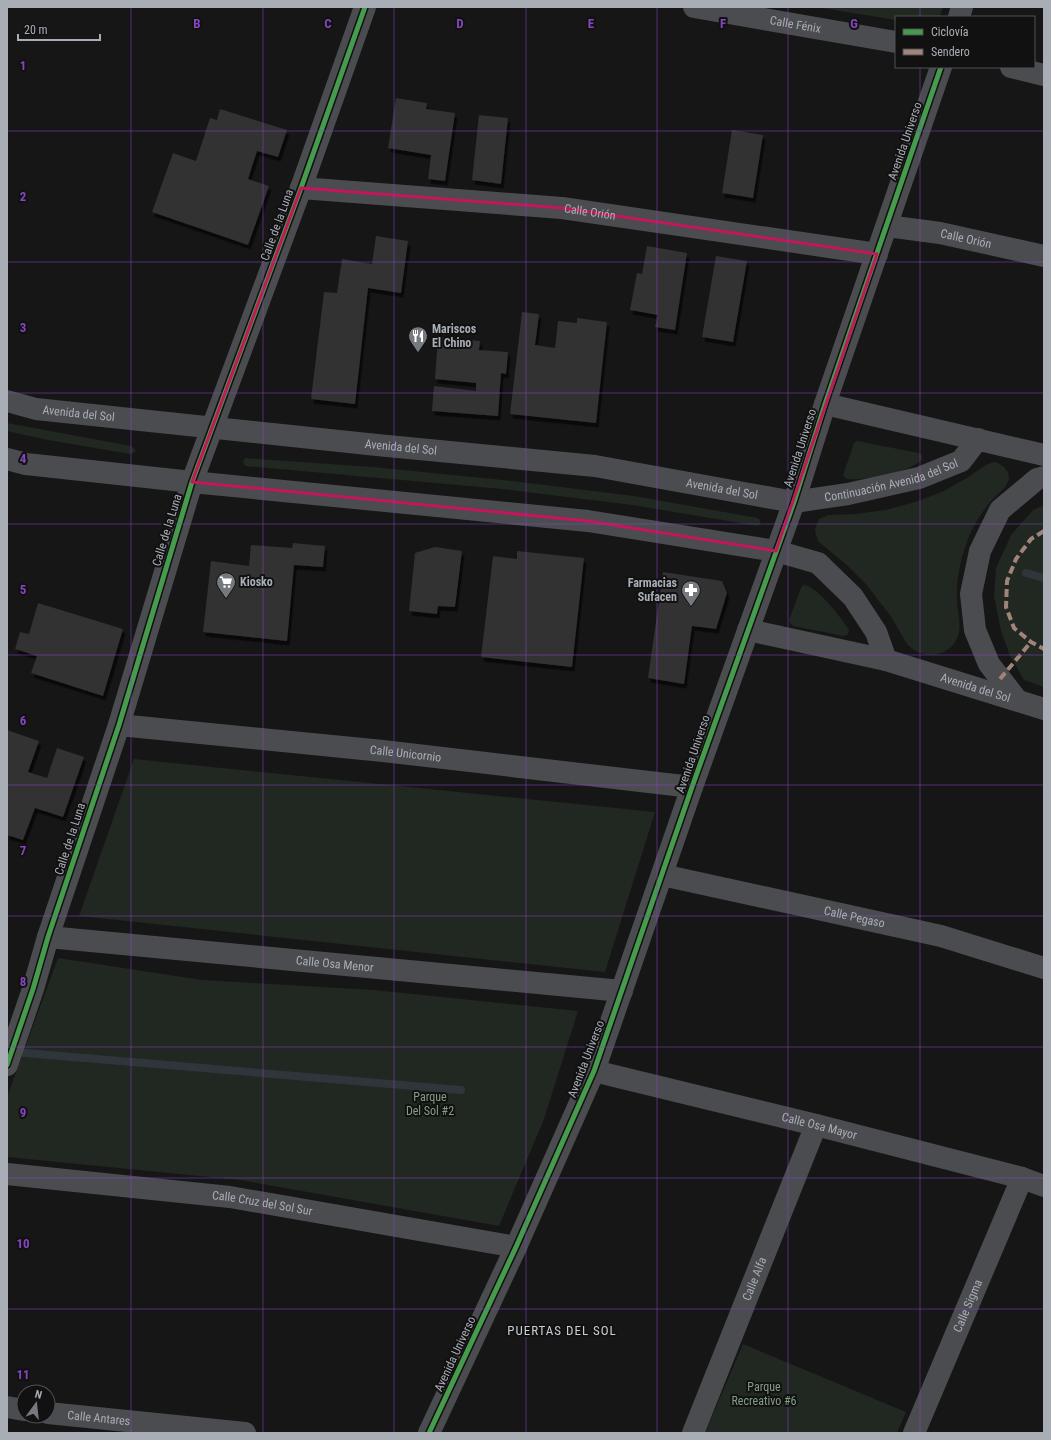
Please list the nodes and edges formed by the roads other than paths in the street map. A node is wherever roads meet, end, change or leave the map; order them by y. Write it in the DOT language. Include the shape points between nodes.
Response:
graph roads {
  1 [pos="365,7"];
  2 [pos="694,7"];
  3 [pos="895,42"];
  4 [pos="942,68"];
  5 [pos="1016,68"];
  6 [pos="1044,75"];
  7 [pos="301,188"];
  8 [pos="887,226"];
  9 [pos="877,254"];
  10 [pos="1044,256"];
  11 [pos="7,401"];
  12 [pos="825,404"];
  13 [pos="212,428"];
  14 [pos="978,439"];
  15 [pos="1044,454"];
  16 [pos="7,459"];
  17 [pos="1044,478"];
  18 [pos="192,482"];
  19 [pos="794,502"];
  20 [pos="776,551"];
  21 [pos="748,630"];
  22 [pos="886,660"];
  23 [pos="1017,700"];
  24 [pos="1044,709"];
  25 [pos="119,725"];
  26 [pos="692,787"];
  27 [pos="662,875"];
  28 [pos="48,937"];
  29 [pos="1044,968"];
  30 [pos="622,991"];
  31 [pos="7,1065"];
  32 [pos="594,1071"];
  33 [pos="816,1125"];
  34 [pos="7,1174"];
  35 [pos="1022,1178"];
  36 [pos="1044,1186"];
  37 [pos="516,1247"];
  38 [pos="56,1414"];
  39 [pos="245,1433"];
  40 [pos="429,1433"];
  41 [pos="693,1433"];
  42 [pos="914,1433"];
  1 -- 7 [label="street, Calle de la Luna"];
  2 -- 3 [label="street, Calle Fénix"];
  4 -- 8 [label="street, Avenida Universo"];
  5 -- 6 [label="street"];
  7 -- 9 [label="street, Calle Orión" via="562,208"];
  7 -- 13 [label="street, Calle de la Luna"];
  8 -- 9 [label="street, Avenida Universo"];
  8 -- 10 [label="street, Calle Orión" via="940,233"];
  9 -- 12 [label="street, Avenida Universo"];
  11 -- 13 [label="street, Avenida del Sol" via="36,409"];
  12 -- 14 [label="street"];
  12 -- 19 [label="street, Avenida Universo"];
  13 -- 18 [label="street, Calle de la Luna"];
  13 -- 19 [label="street, Avenida del Sol" via="595,466"];
  14 -- 15 [label="street"];
  14 -- 19 [label="street, Continuación Avenida del Sol" via="961,461 919,478 848,494"];
  16 -- 18 [label="street" via="26,464"];
  17 -- 23 [label="street, Avenida del Sol" via="1037,479 1000,510 980,551 971,594 975,630 989,664"];
  18 -- 20 [label="street" via="588,521"];
  18 -- 25 [label="street, Calle de la Luna"];
  19 -- 20 [label="street, Avenida Universo"];
  20 -- 21 [label="street, Avenida Universo"];
  20 -- 22 [label="street" via="818,563 848,592 876,632"];
  21 -- 22 [label="street, Avenida del Sol"];
  21 -- 26 [label="street, Avenida Universo"];
  22 -- 23 [label="street, Avenida del Sol"];
  23 -- 24 [label="street, Avenida del Sol"];
  25 -- 26 [label="street, Calle Unicornio" via="383,751"];
  25 -- 28 [label="street, Calle de la Luna"];
  26 -- 27 [label="street, Avenida Universo"];
  27 -- 29 [label="street, Calle Pegaso" via="941,936"];
  27 -- 30 [label="street, Avenida Universo"];
  28 -- 30 [label="street, Calle Osa Menor"];
  28 -- 31 [label="street, Calle de la Luna"];
  30 -- 32 [label="street, Avenida Universo"];
  32 -- 33 [label="street, Calle Osa Mayor"];
  32 -- 37 [label="street, Avenida Universo"];
  33 -- 35 [label="street, Calle Osa Mayor"];
  33 -- 41 [label="street, Calle Alfa"];
  34 -- 37 [label="street, Calle Cruz del Sol Sur" via="230,1197"];
  35 -- 36 [label="street, Calle Osa Mayor"];
  35 -- 42 [label="street, Calle Sigma"];
  37 -- 40 [label="street, Avenida Universo"];
  38 -- 39 [label="street, Calle Antares"];
}
